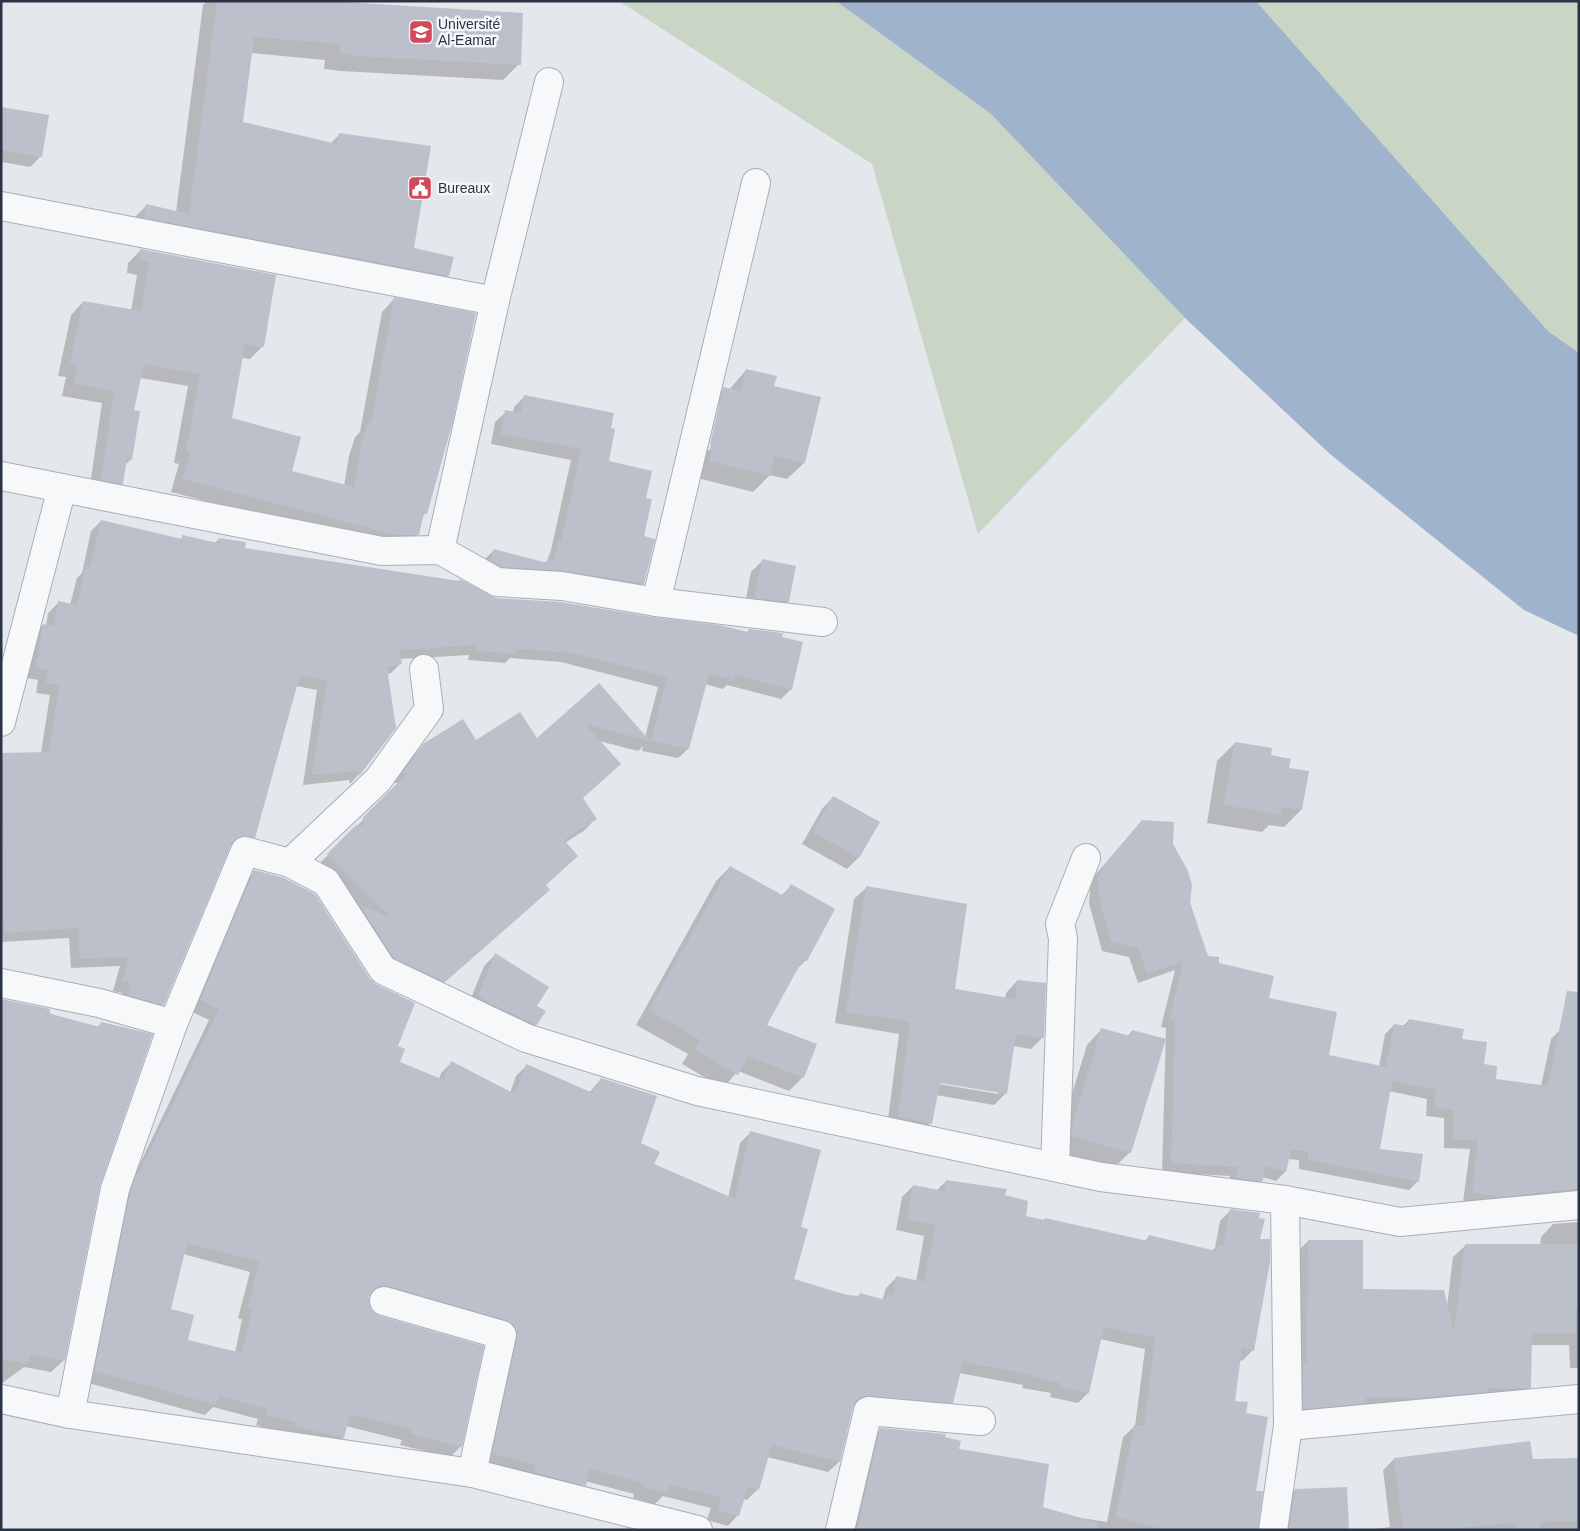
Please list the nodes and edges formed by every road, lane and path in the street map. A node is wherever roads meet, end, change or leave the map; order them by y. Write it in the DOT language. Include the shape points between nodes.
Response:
graph roads {
  1 [pos="549,82"];
  2 [pos="756,183"];
  3 [pos="1,206"];
  4 [pos="495,301"];
  5 [pos="1,476"];
  6 [pos="62,488"];
  7 [pos="440,550"];
  8 [pos="656,602"];
  9 [pos="823,622"];
  10 [pos="424,669"];
  11 [pos="1,722"];
  12 [pos="1086,858"];
  13 [pos="290,863"];
  14 [pos="1,983"];
  15 [pos="173,1024"];
  16 [pos="1055,1167"];
  17 [pos="1285,1200"];
  18 [pos="1579,1205"];
  19 [pos="384,1301"];
  20 [pos="1,1399"];
  21 [pos="1579,1399"];
  22 [pos="70,1414"];
  23 [pos="981,1421"];
  24 [pos="1288,1426"];
  25 [pos="472,1473"];
  26 [pos="698,1530"];
  27 [pos="840,1530"];
  28 [pos="1273,1530"];
  1 -- 4 [label="street"];
  2 -- 8 [label="street"];
  3 -- 4 [label="street"];
  4 -- 7 [label="street"];
  5 -- 6 [label="street"];
  6 -- 7 [label="street" via="382,551"];
  6 -- 11 [label="street"];
  7 -- 8 [label="street" via="497,582 562,586"];
  8 -- 9 [label="street"];
  10 -- 13 [label="street" via="429,709 378,780"];
  12 -- 16 [label="street" via="1060,924 1063,938"];
  13 -- 15 [label="street" via="245,851"];
  13 -- 16 [label="street" via="326,882 383,970 526,1038 697,1091"];
  14 -- 15 [label="street" via="99,1003"];
  15 -- 22 [label="street" via="115,1189"];
  16 -- 17 [label="street" via="1101,1177"];
  17 -- 18 [label="street" via="1400,1222"];
  17 -- 24 [label="street"];
  19 -- 25 [label="street" via="502,1335"];
  20 -- 22 [label="street"];
  21 -- 24 [label="street"];
  22 -- 25 [label="street"];
  23 -- 27 [label="street" via="868,1411"];
  24 -- 28 [label="street"];
  25 -- 26 [label="street"];
}
